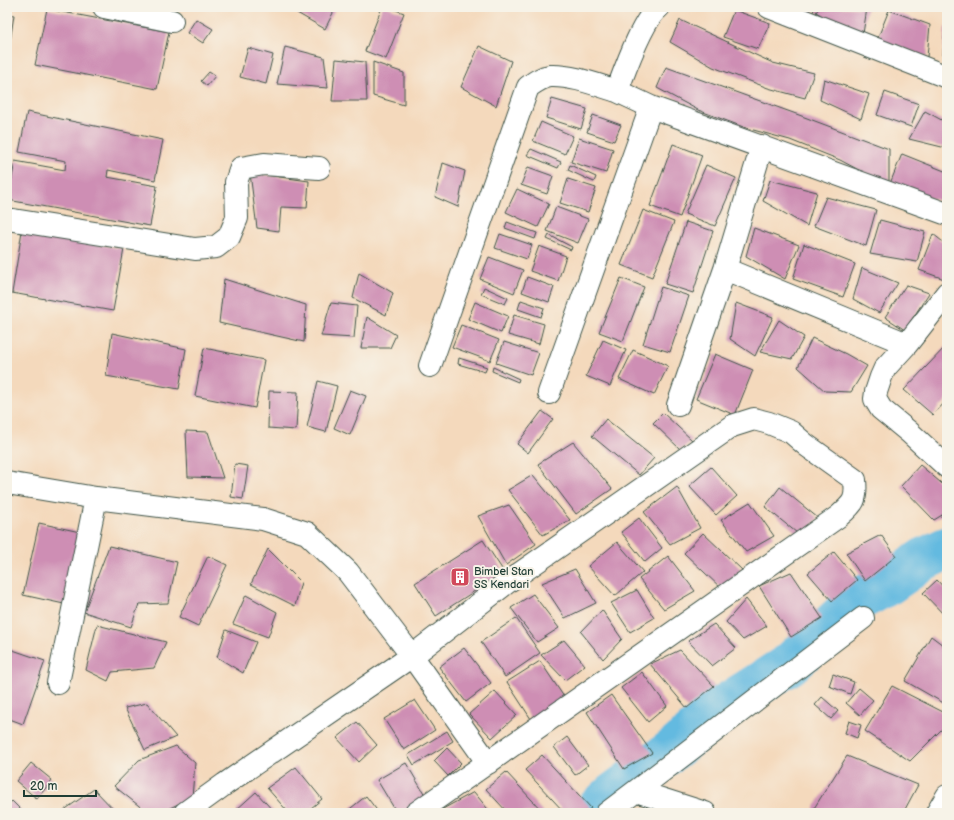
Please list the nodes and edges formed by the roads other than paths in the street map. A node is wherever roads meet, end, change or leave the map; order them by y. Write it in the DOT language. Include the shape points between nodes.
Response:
graph roads {
  1 [pos="104,7"];
  2 [pos="659,7"];
  3 [pos="769,7"];
  4 [pos="172,21"];
  5 [pos="947,77"];
  6 [pos="617,91"];
  7 [pos="651,107"];
  8 [pos="762,146"];
  9 [pos="319,168"];
  10 [pos="947,214"];
  11 [pos="7,219"];
  12 [pos="725,269"];
  13 [pos="947,293"];
  14 [pos="907,344"];
  15 [pos="430,366"];
  16 [pos="548,393"];
  17 [pos="678,405"];
  18 [pos="947,467"];
  19 [pos="7,483"];
  20 [pos="96,498"];
  21 [pos="863,618"];
  22 [pos="412,656"];
  23 [pos="58,682"];
  24 [pos="488,763"];
  25 [pos="636,791"];
  26 [pos="947,796"];
  27 [pos="185,813"];
  28 [pos="416,813"];
  29 [pos="607,813"];
  30 [pos="705,813"];
  31 [pos="937,813"];
  1 -- 4 [label="street"];
  2 -- 6 [label="street" via="653,12 636,43"];
  3 -- 5 [label="street"];
  6 -- 7 [label="street"];
  6 -- 15 [label="street" via="576,79 550,76 537,80 528,87"];
  7 -- 8 [label="street"];
  7 -- 16 [label="street"];
  8 -- 10 [label="street"];
  8 -- 12 [label="street"];
  9 -- 11 [label="street" via="264,164 241,168 236,182 237,218 229,237 216,246 195,248"];
  12 -- 14 [label="street"];
  12 -- 17 [label="street"];
  13 -- 14 [label="street"];
  14 -- 18 [label="street" via="882,373 875,399 880,409"];
  19 -- 20 [label="street"];
  20 -- 22 [label="street" via="263,519 306,533 348,572"];
  20 -- 23 [label="street"];
  21 -- 25 [label="street"];
  22 -- 24 [label="street"];
  22 -- 24 [label="street" via="509,581 732,426 754,419 791,432 855,480 857,495 839,516"];
  22 -- 27 [label="street"];
  24 -- 28 [label="street"];
  25 -- 29 [label="street"];
  25 -- 30 [label="street"];
  26 -- 31 [label="street"];
}
